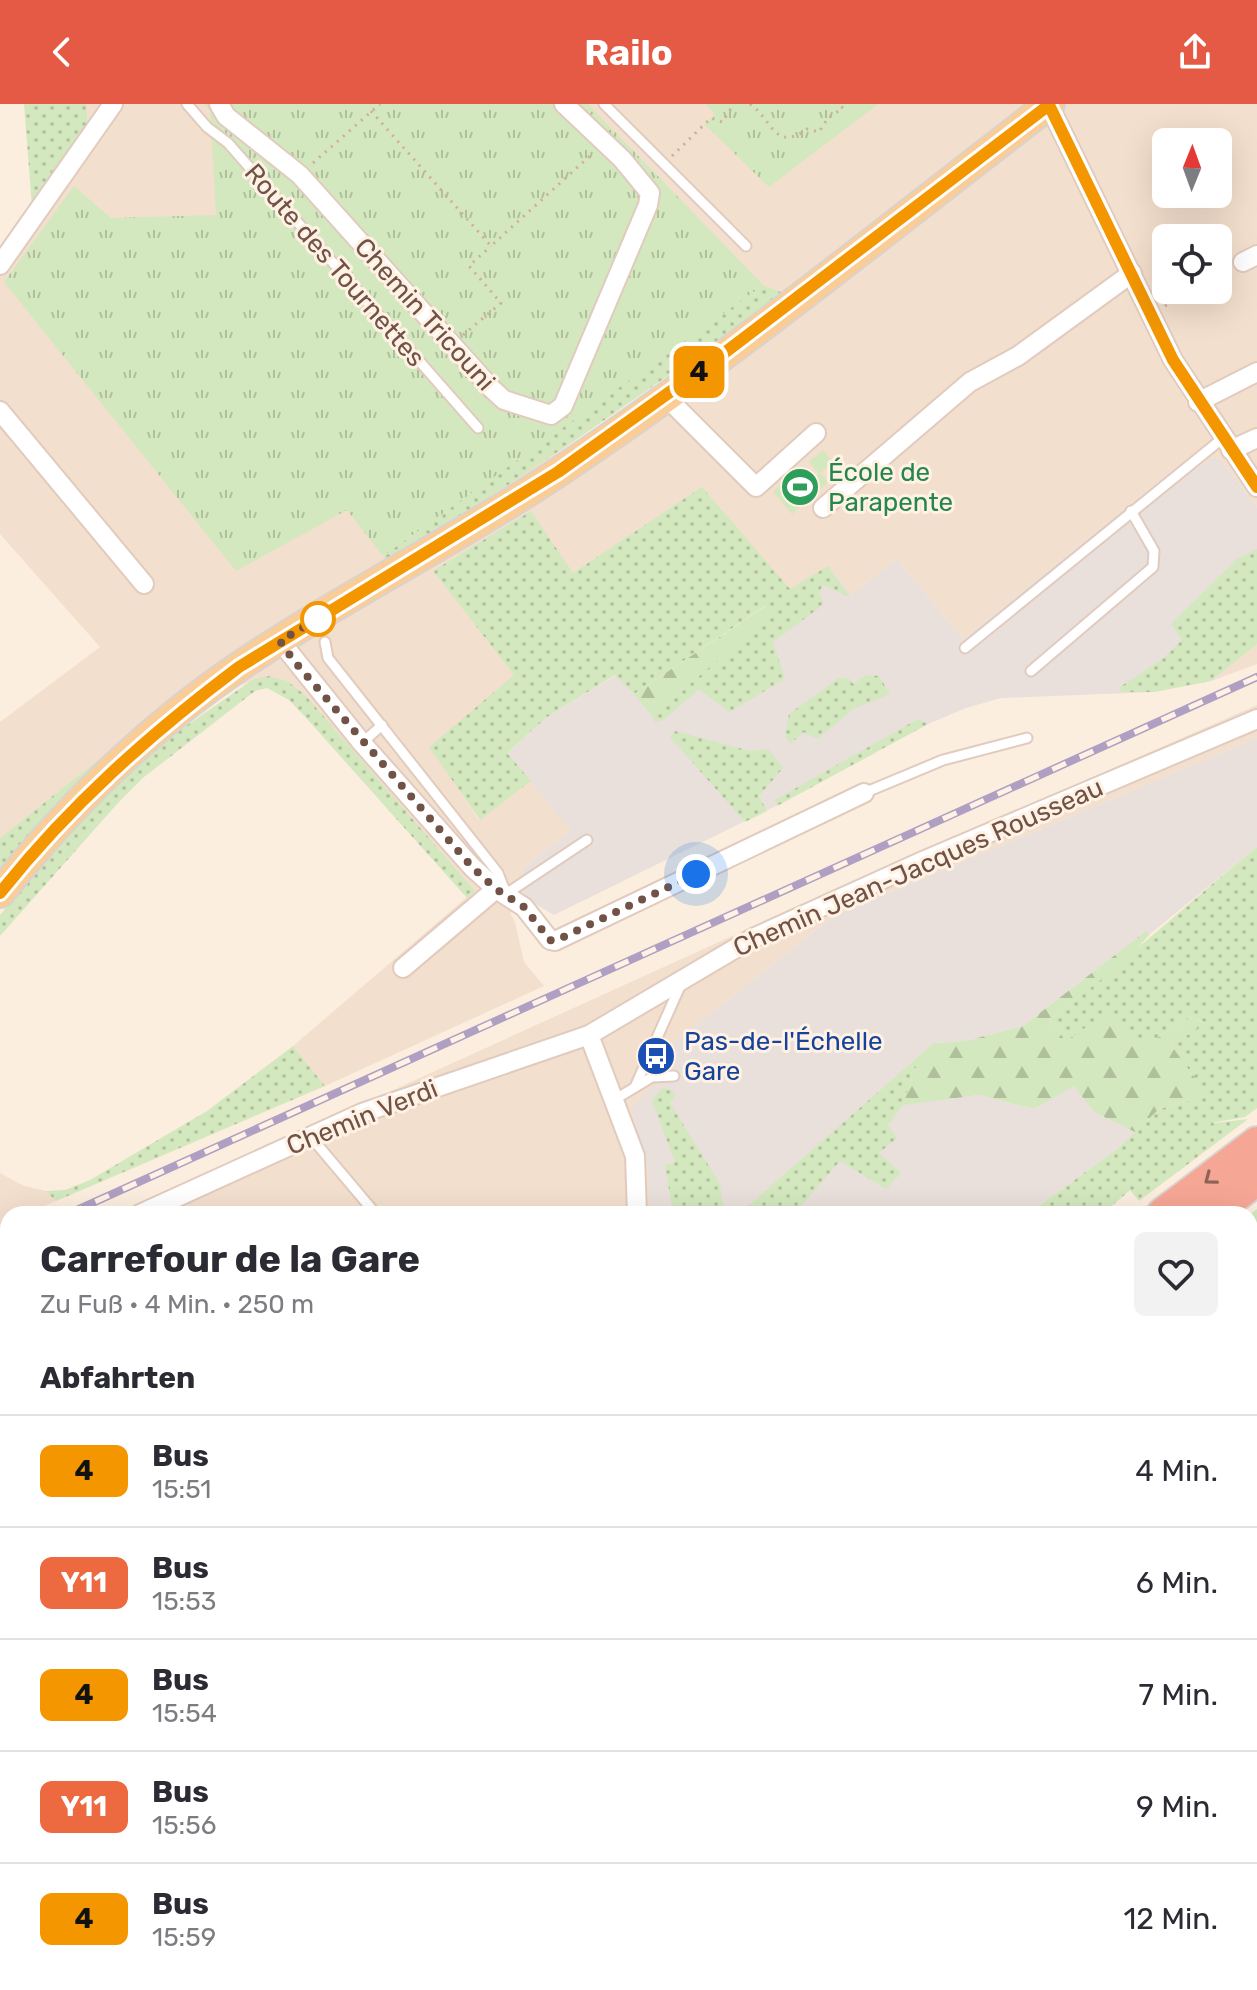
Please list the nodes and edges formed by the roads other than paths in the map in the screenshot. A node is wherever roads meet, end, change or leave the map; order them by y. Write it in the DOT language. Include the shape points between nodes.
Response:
graph roads {
  1 [pos="113,104"];
  2 [pos="219,104"];
  3 [pos="564,104"];
  4 [pos="604,104"];
  5 [pos="1049,104"];
  6 [pos="185,105"];
  7 [pos="746,246"];
  8 [pos="0,265"];
  9 [pos="1132,273"];
  10 [pos="1257,372"];
  11 [pos="665,396"];
  12 [pos="1198,402"];
  13 [pos="0,411"];
  14 [pos="478,428"];
  15 [pos="816,433"];
  16 [pos="1257,438"];
  17 [pos="1227,444"];
  18 [pos="1257,487"];
  19 [pos="823,508"];
  20 [pos="1131,511"];
  21 [pos="144,584"];
  22 [pos="280,641"];
  23 [pos="325,642"];
  24 [pos="965,648"];
  25 [pos="1031,671"];
  26 [pos="1257,719"];
  27 [pos="382,725"];
  28 [pos="1027,738"];
  29 [pos="362,743"];
  30 [pos="864,793"];
  31 [pos="587,840"];
  32 [pos="501,892"];
  33 [pos="0,893"];
  34 [pos="403,968"];
  35 [pos="683,978"];
  36 [pos="589,1035"];
  37 [pos="674,1076"];
  38 [pos="635,1087"];
  39 [pos="614,1100"];
  40 [pos="310,1136"];
  41 [pos="1257,1143"];
  42 [pos="1257,1179"];
  43 [pos="157,1206"];
  44 [pos="369,1206"];
  45 [pos="637,1206"];
  46 [pos="1174,1206"];
  47 [pos="1222,1206"];
  1 -- 8 [label="street"];
  2 -- 3 [label="street, Chemin Tricouni" via="226,116 300,175 504,400 551,415 563,406 650,193"];
  4 -- 7 [label="lane"];
  5 -- 9 [label="street"];
  5 -- 11 [label="main road"];
  6 -- 14 [label="lane, Route des Tournettes" via="228,143"];
  9 -- 12 [label="street"];
  9 -- 19 [label="street" via="1018,356 970,382"];
  10 -- 12 [label="street"];
  11 -- 15 [label="street" via="756,487"];
  11 -- 22 [label="main road" via="528,492"];
  12 -- 17 [label="street"];
  13 -- 21 [label="street"];
  16 -- 17 [label="street"];
  17 -- 18 [label="street"];
  17 -- 20 [label="lane"];
  20 -- 24 [label="lane"];
  20 -- 25 [label="lane" via="1154,551 1153,567"];
  22 -- 29 [label="street"];
  22 -- 33 [label="main road" via="131,753 68,813"];
  23 -- 27 [label="lane" via="328,658"];
  26 -- 35 [label="street, Chemin Jean-Jacques Rousseau" via="896,873 753,938"];
  27 -- 29 [label="lane"];
  27 -- 32 [label="lane" via="498,873"];
  28 -- 30 [label="lane" via="943,760"];
  29 -- 32 [label="street"];
  30 -- 32 [label="street" via="555,941 544,936 524,907"];
  31 -- 32 [label="lane"];
  32 -- 34 [label="street"];
  35 -- 36 [label="street, Chemin Jean-Jacques Rousseau"];
  35 -- 38 [label="lane"];
  36 -- 39 [label="street"];
  36 -- 40 [label="street, Chemin Verdi"];
  37 -- 38 [label="lane" via="652,1077"];
  38 -- 39 [label="lane"];
  39 -- 45 [label="street" via="635,1156"];
  40 -- 43 [label="street, Chemin Verdi"];
  40 -- 44 [label="lane"];
  41 -- 46 [label="highway, one-way"];
  42 -- 47 [label="highway"];
}
